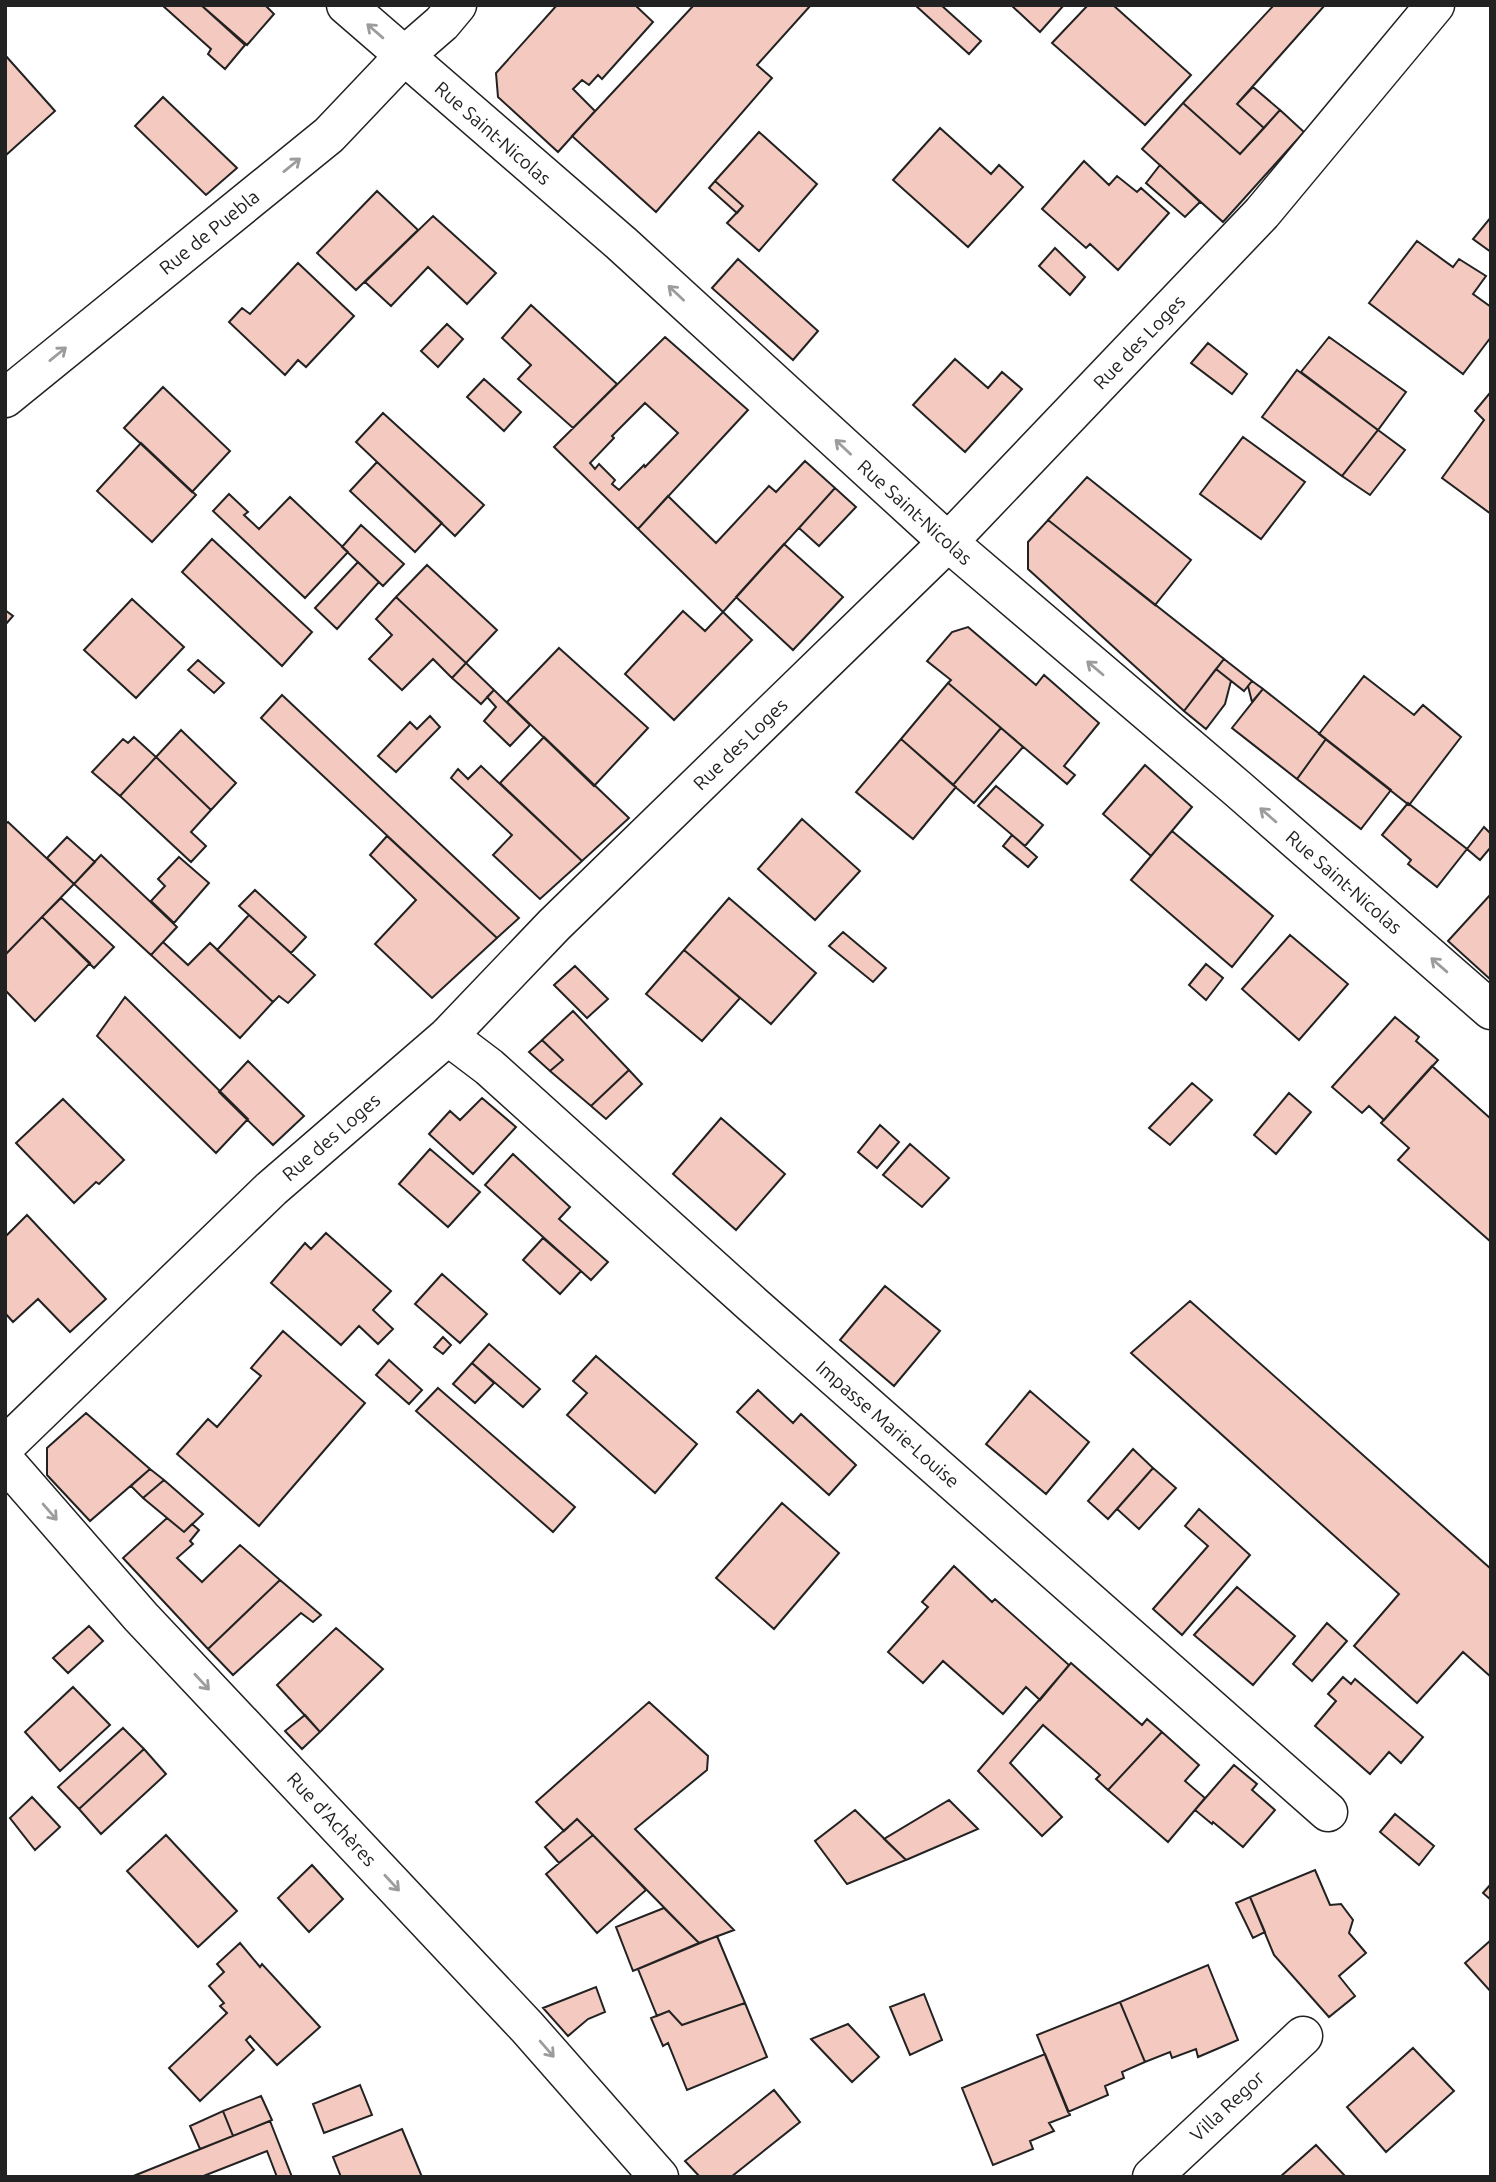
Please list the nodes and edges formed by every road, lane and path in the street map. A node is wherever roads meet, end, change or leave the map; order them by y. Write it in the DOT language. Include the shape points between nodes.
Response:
graph roads {
  1 [pos="346,5"];
  2 [pos="457,5"];
  3 [pos="1435,5"];
  4 [pos="404,56"];
  5 [pos="5,398"];
  6 [pos="948,542"];
  7 [pos="1491,1010"];
  8 [pos="448,1036"];
  9 [pos="5,1446"];
  10 [pos="5,1461"];
  11 [pos="1328,1812"];
  12 [pos="1303,2036"];
  13 [pos="659,2177"];
  14 [pos="1152,2177"];
  4 -- 1 [label="street, Rue Saint-Nicolas, one-way"];
  2 -- 4 [label="street, Rue de Puebla"];
  3 -- 6 [label="street, Rue des Loges" via="1262,213"];
  5 -- 4 [label="street, Rue de Puebla, one-way" via="329,135"];
  6 -- 4 [label="street, Rue Saint-Nicolas, one-way" via="621,243"];
  7 -- 6 [label="street, Rue Saint-Nicolas, one-way"];
  6 -- 8 [label="street, Rue des Loges" via="554,925"];
  8 -- 9 [label="street, Rue des Loges" via="271,1189"];
  8 -- 11 [label="street, Impasse Marie-Louise" via="489,1067"];
  10 -- 13 [label="street, Rue d'Achères, one-way" via="141,1617 527,2026"];
  12 -- 14 [label="street, Villa Regor"];
}
